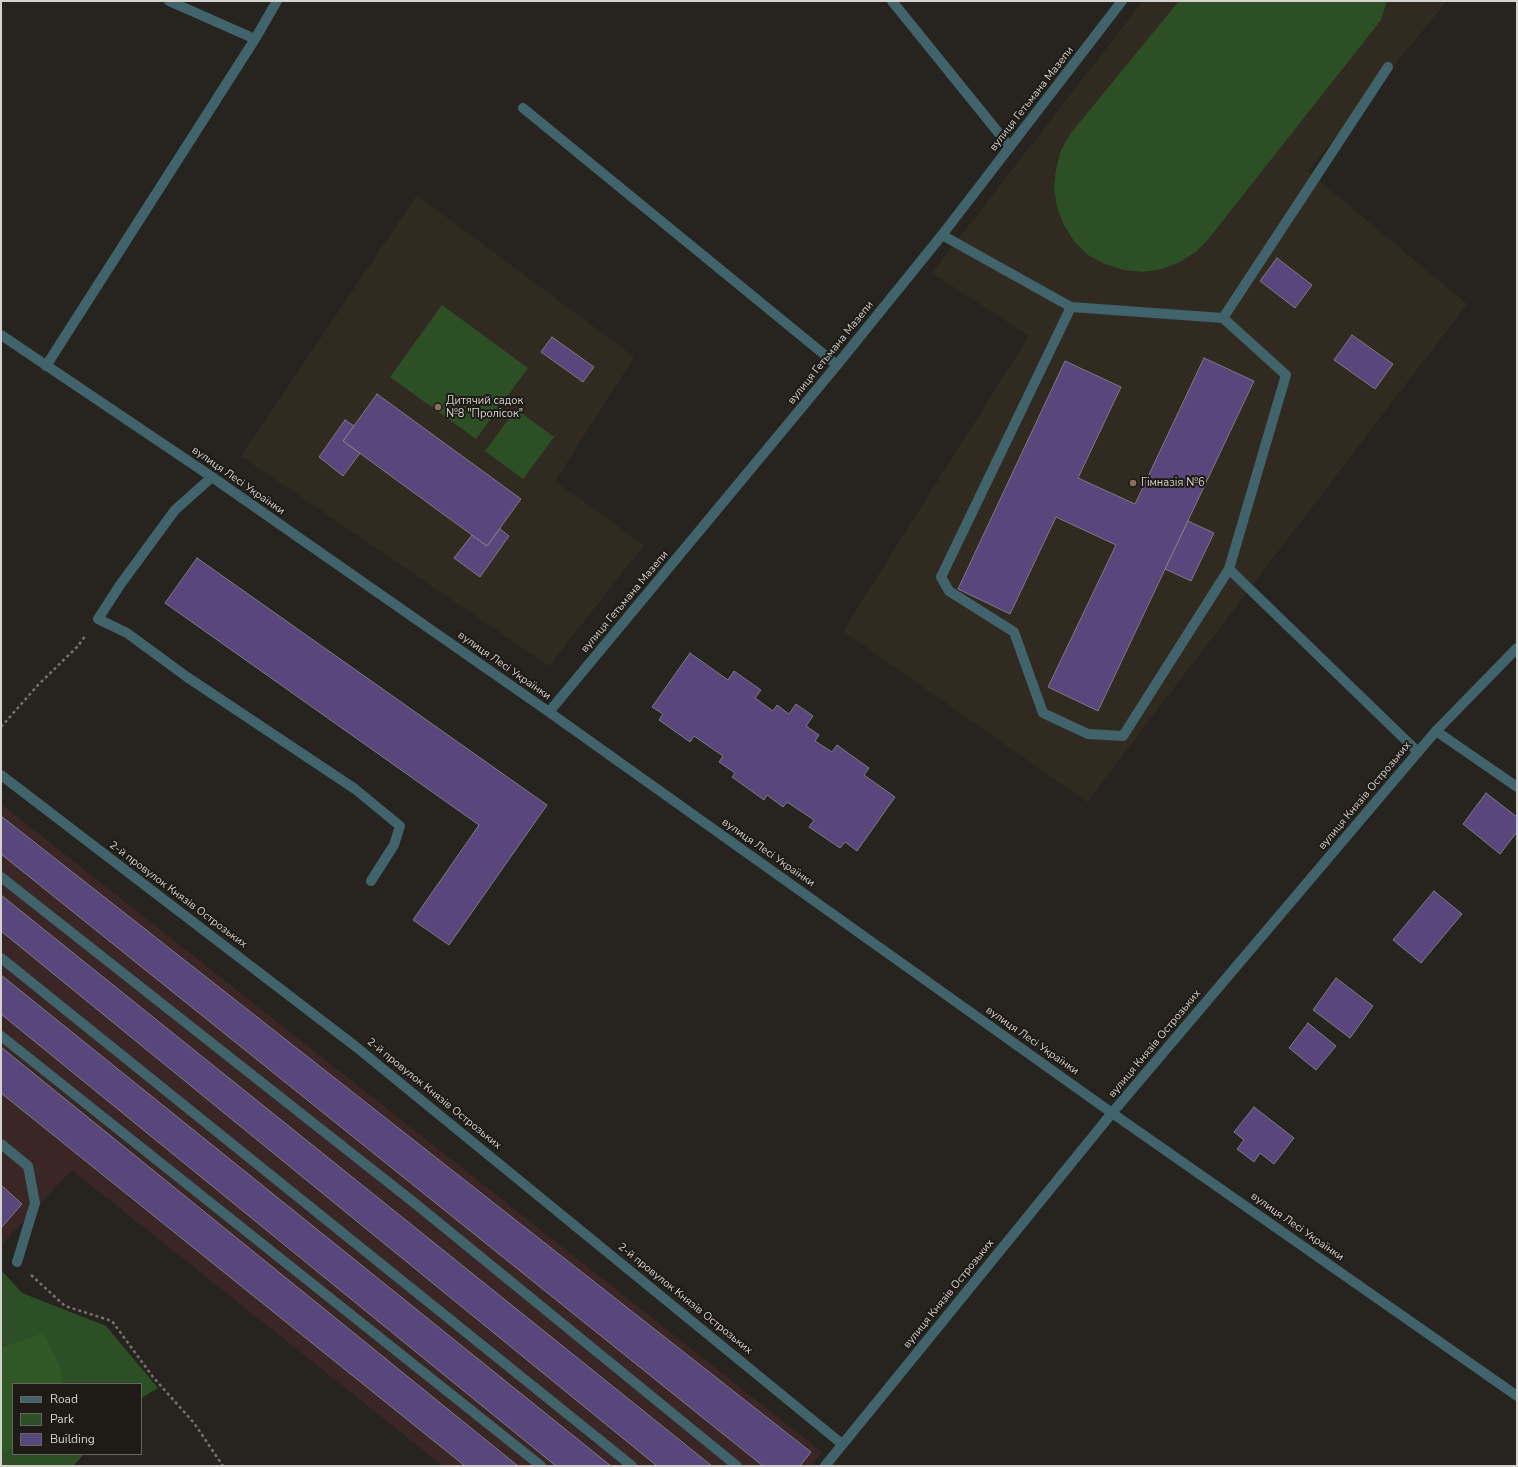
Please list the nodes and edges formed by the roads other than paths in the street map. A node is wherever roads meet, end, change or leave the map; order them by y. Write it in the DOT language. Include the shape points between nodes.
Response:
graph roads {
  1 [pos="169,1"];
  2 [pos="277,1"];
  3 [pos="892,1"];
  4 [pos="1122,1"];
  5 [pos="255,39"];
  6 [pos="1388,67"];
  7 [pos="523,108"];
  8 [pos="1010,147"];
  9 [pos="942,235"];
  10 [pos="1071,307"];
  11 [pos="1222,318"];
  12 [pos="1,335"];
  13 [pos="837,364"];
  14 [pos="46,366"];
  15 [pos="212,477"];
  16 [pos="1229,569"];
  17 [pos="1517,648"];
  18 [pos="549,712"];
  19 [pos="1436,731"];
  20 [pos="1418,752"];
  21 [pos="1,775"];
  22 [pos="1517,787"];
  23 [pos="1,877"];
  24 [pos="371,881"];
  25 [pos="1,958"];
  26 [pos="1,1036"];
  27 [pos="1112,1114"];
  28 [pos="1,1144"];
  29 [pos="17,1262"];
  30 [pos="1517,1396"];
  31 [pos="842,1444"];
  32 [pos="541,1466"];
  33 [pos="632,1466"];
  34 [pos="737,1466"];
  35 [pos="824,1466"];
  1 -- 5 [label="street"];
  2 -- 5 [label="street"];
  3 -- 8 [label="street"];
  4 -- 8 [label="street, вулиця Гетьмана Мазепи"];
  5 -- 14 [label="street"];
  6 -- 11 [label="street"];
  7 -- 13 [label="street"];
  8 -- 9 [label="street, вулиця Гетьмана Мазепи"];
  9 -- 10 [label="street"];
  9 -- 13 [label="street, вулиця Гетьмана Мазепи"];
  10 -- 11 [label="street"];
  10 -- 16 [label="street" via="941,577 949,591 1014,632 1043,712 1088,734 1123,736"];
  11 -- 16 [label="street" via="1286,375"];
  12 -- 14 [label="street, вулиця Лесі Українки"];
  13 -- 18 [label="street, вулиця Гетьмана Мазепи"];
  14 -- 15 [label="street, вулиця Лесі Українки"];
  15 -- 18 [label="street, вулиця Лесі Українки"];
  15 -- 24 [label="street" via="175,510 98,618 127,633 187,677 355,789 400,826 394,845"];
  16 -- 20 [label="street"];
  17 -- 19 [label="street, вулиця Князів Острозьких"];
  18 -- 27 [label="street, вулиця Лесі Українки"];
  19 -- 20 [label="street, вулиця Князів Острозьких"];
  19 -- 22 [label="street"];
  20 -- 27 [label="street, вулиця Князів Острозьких"];
  21 -- 31 [label="street, 2-й провулок Князів Острозьких" via="355,1046"];
  23 -- 34 [label="street" via="417,1205"];
  25 -- 33 [label="street"];
  26 -- 32 [label="street"];
  27 -- 30 [label="street, вулиця Лесі Українки"];
  27 -- 31 [label="street, вулиця Князів Острозьких"];
  28 -- 29 [label="street" via="28,1166 36,1203"];
  31 -- 35 [label="street, вулиця Князів Острозьких"];
}
